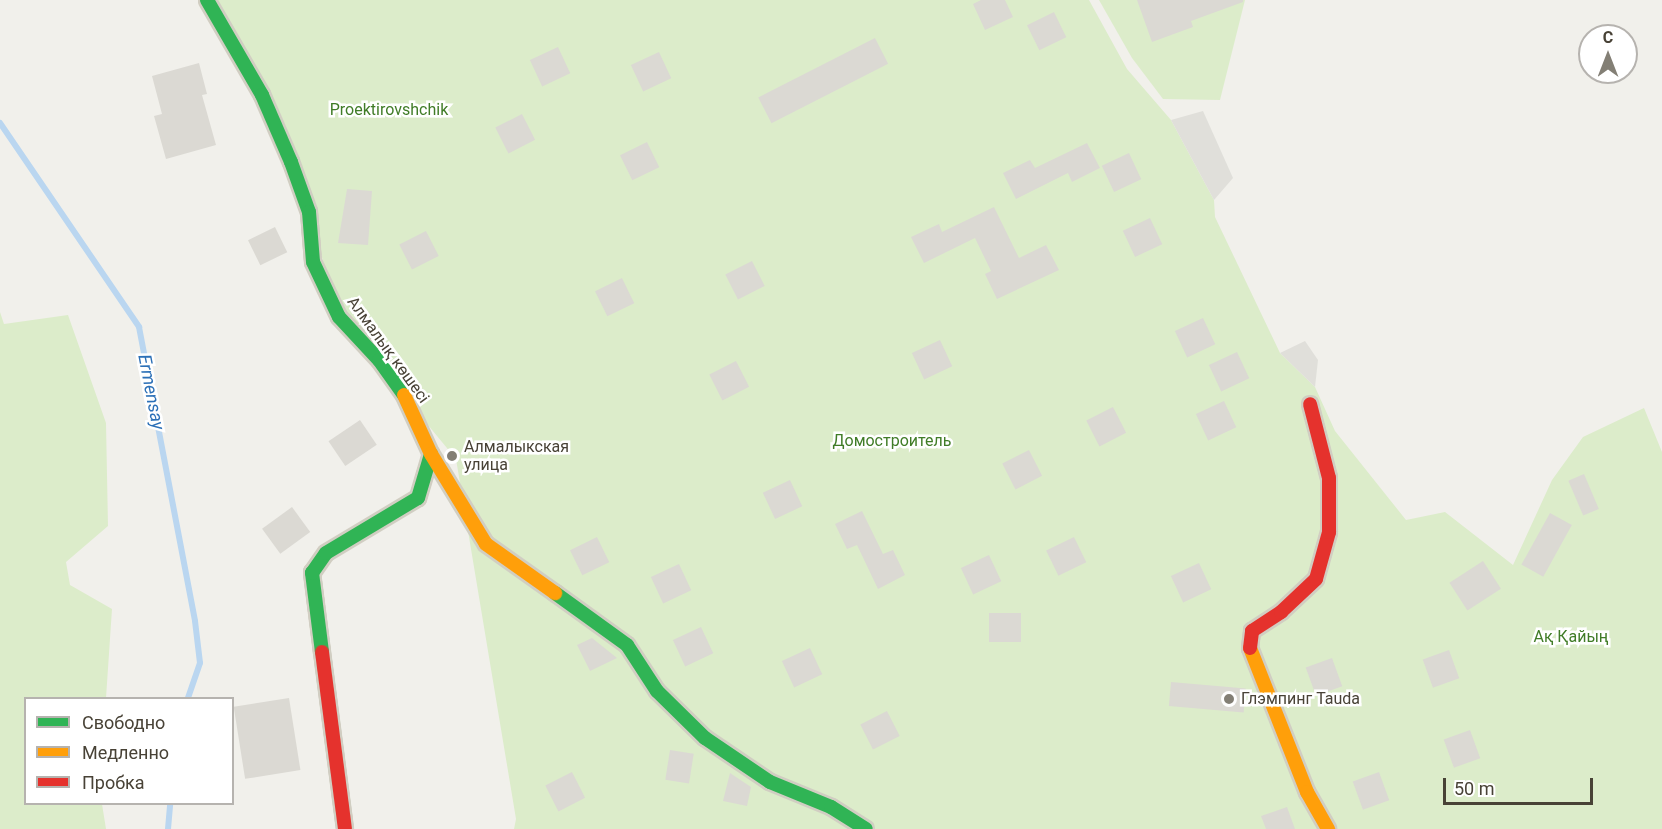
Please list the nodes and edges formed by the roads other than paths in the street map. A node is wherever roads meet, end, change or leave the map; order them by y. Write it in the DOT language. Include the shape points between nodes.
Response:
graph roads {
  1 [pos="207,0"];
  2 [pos="1310,404"];
  3 [pos="431,454"];
  4 [pos="345,829"];
  5 [pos="866,829"];
  6 [pos="1328,829"];
  1 -- 3 [label="street, Алмалық көшесі" via="262,95 291,162 309,212 313,262 339,316 379,360 412,407"];
  2 -- 6 [label="street" via="1329,478 1329,532 1316,579 1281,612 1252,631 1250,652 1307,792"];
  3 -- 4 [label="street" via="418,498 326,553 312,573"];
  3 -- 5 [label="street, Алмалық көшесі" via="486,544 627,645 657,691 705,738 770,782 831,807"];
}
